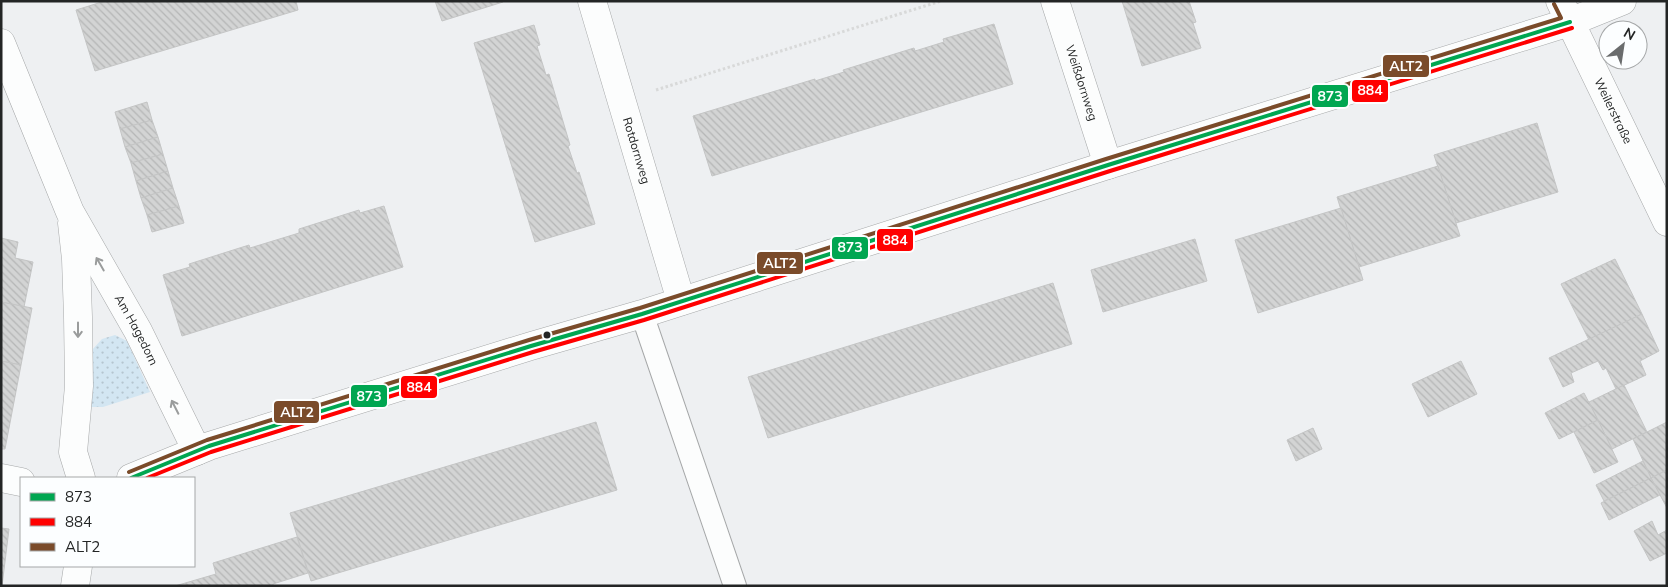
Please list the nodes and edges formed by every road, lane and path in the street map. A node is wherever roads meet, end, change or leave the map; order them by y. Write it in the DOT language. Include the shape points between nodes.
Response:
graph roads {
  1 [pos="592,1"];
  2 [pos="942,1"];
  3 [pos="1055,1"];
  4 [pos="1622,1"];
  5 [pos="1565,12"];
  6 [pos="1,43"];
  7 [pos="622,101"];
  8 [pos="1108,165"];
  9 [pos="70,212"];
  10 [pos="1667,222"];
  11 [pos="680,302"];
  12 [pos="642,314"];
  13 [pos="198,451"];
  14 [pos="81,477"];
  15 [pos="133,477"];
  16 [pos="1,478"];
  17 [pos="20,482"];
  18 [pos="78,567"];
  19 [pos="75,586"];
  20 [pos="735,586"];
  1 -- 7 [label="street, Rotdornweg"];
  2 -- 7 [label="path"];
  3 -- 8 [label="street, Weißdornweg"];
  4 -- 5 [label="street"];
  5 -- 8 [label="street"];
  5 -- 10 [label="street, Weilerstraße"];
  6 -- 9 [label="street, Am Hagedorn"];
  7 -- 11 [label="street, Rotdornweg"];
  8 -- 11 [label="street"];
  13 -- 9 [label="street, Am Hagedorn, one-way" via="138,331"];
  9 -- 14 [label="street, Am Hagedorn, one-way" via="78,316 78,386 72,452"];
  11 -- 12 [label="street"];
  12 -- 13 [label="street"];
  12 -- 20 [label="lane"];
  13 -- 15 [label="street"];
  16 -- 17 [label="street"];
  18 -- 19 [label="street"];
}
